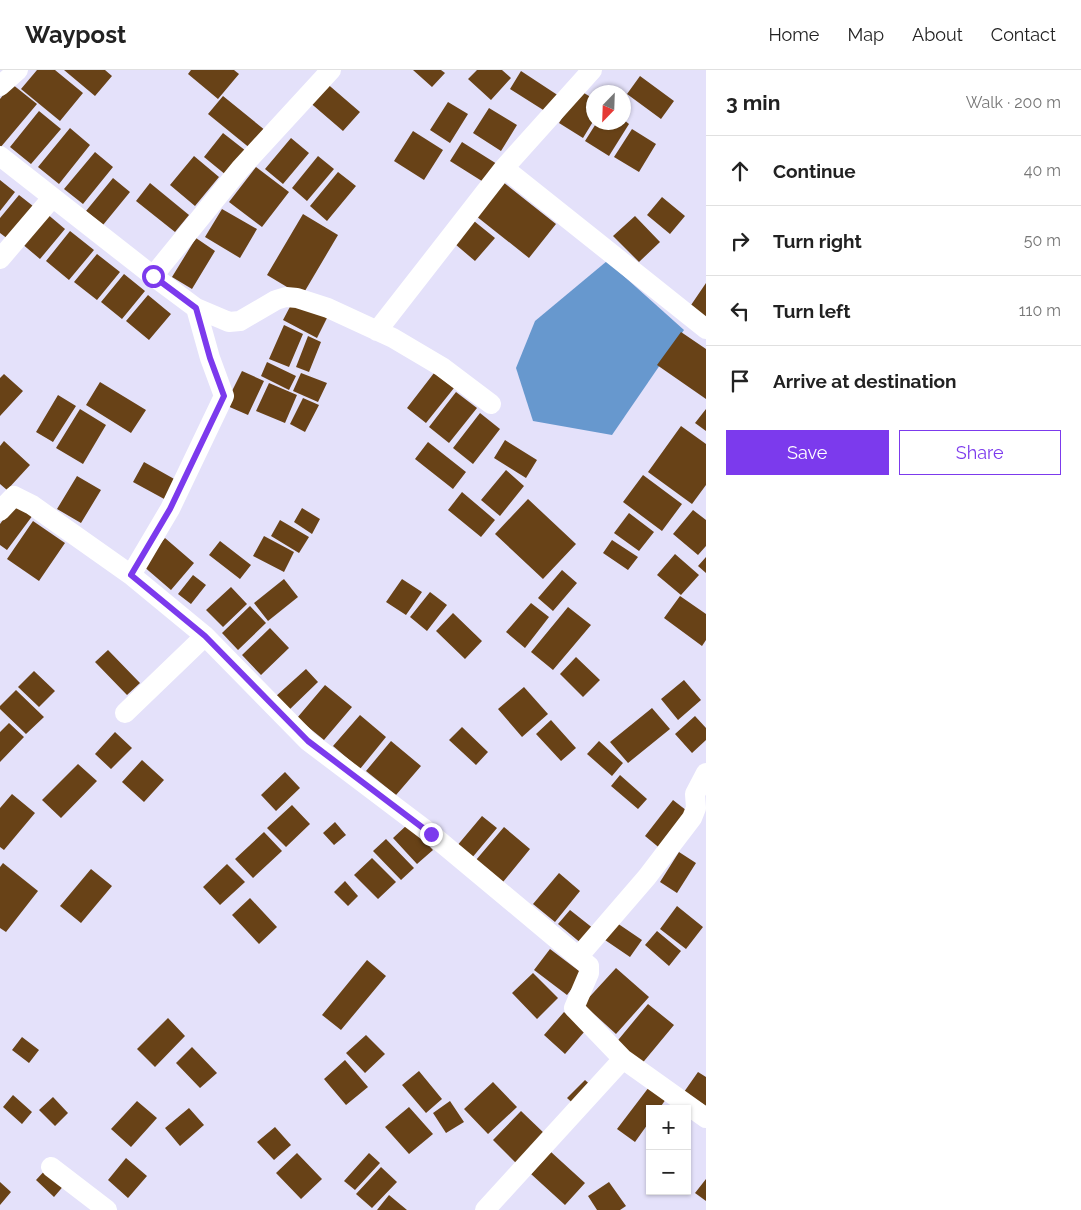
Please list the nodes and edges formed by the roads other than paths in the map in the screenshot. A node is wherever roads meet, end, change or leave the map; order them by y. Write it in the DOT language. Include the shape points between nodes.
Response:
graph roads {
  1 [pos="18,70"];
  2 [pos="331,70"];
  3 [pos="592,70"];
  4 [pos="0,86"];
  5 [pos="0,156"];
  6 [pos="504,168"];
  7 [pos="52,198"];
  8 [pos="0,259"];
  9 [pos="153,276"];
  10 [pos="196,308"];
  11 [pos="706,329"];
  12 [pos="377,331"];
  13 [pos="491,404"];
  14 [pos="0,511"];
  15 [pos="131,575"];
  16 [pos="205,636"];
  17 [pos="125,713"];
  18 [pos="706,773"];
  19 [pos="578,958"];
  20 [pos="623,1059"];
  21 [pos="706,1118"];
  22 [pos="50,1166"];
  23 [pos="107,1210"];
  24 [pos="485,1210"];
  1 -- 4 [label="street"];
  2 -- 9 [label="street" via="240,170"];
  3 -- 6 [label="street"];
  5 -- 7 [label="street"];
  6 -- 11 [label="street"];
  6 -- 12 [label="street"];
  7 -- 8 [label="street"];
  7 -- 9 [label="street"];
  9 -- 10 [label="street"];
  10 -- 12 [label="street" via="229,322 240,321 276,300 298,298"];
  10 -- 15 [label="street" via="224,396 170,509"];
  12 -- 13 [label="street" via="442,367"];
  14 -- 15 [label="street" via="14,496 32,505"];
  15 -- 16 [label="street"];
  16 -- 17 [label="street"];
  16 -- 19 [label="street" via="308,741 431,834"];
  18 -- 19 [label="street" via="695,794 696,808 692,818"];
  19 -- 20 [label="street" via="589,966 589,973 574,1008"];
  20 -- 21 [label="street"];
  20 -- 24 [label="street"];
  22 -- 23 [label="street"];
}
